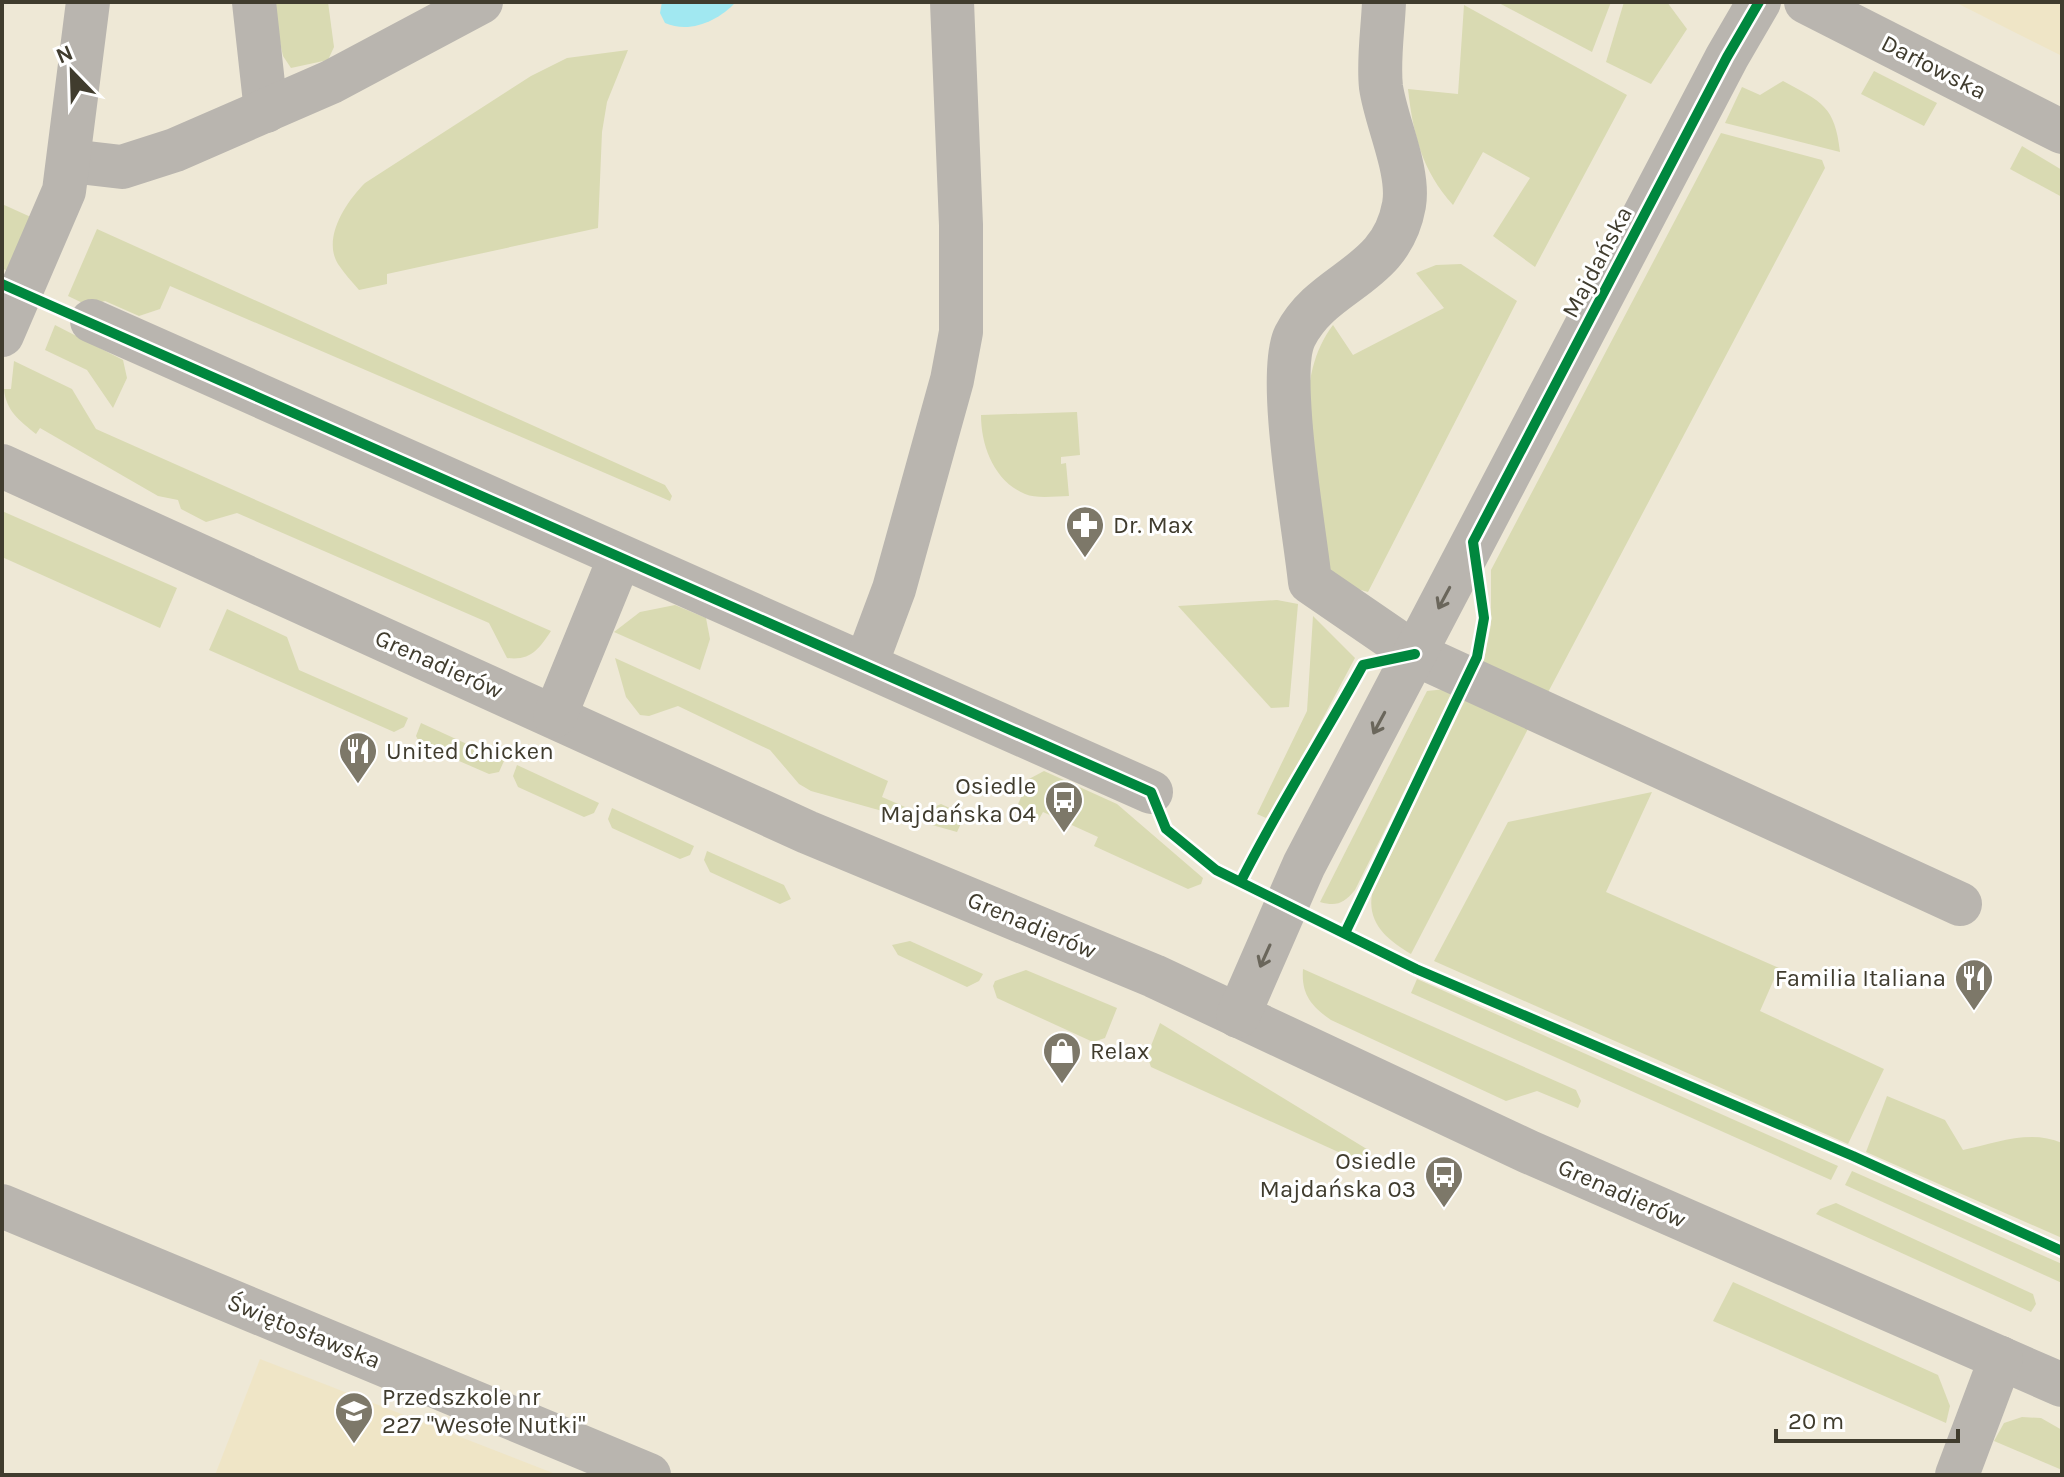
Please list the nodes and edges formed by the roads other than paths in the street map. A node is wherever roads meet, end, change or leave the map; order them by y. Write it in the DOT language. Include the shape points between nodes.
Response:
graph roads {
  1 [pos="88,2"];
  2 [pos="254,2"];
  3 [pos="481,2"];
  4 [pos="952,2"];
  5 [pos="1384,2"];
  6 [pos="1759,2"];
  7 [pos="1806,2"];
  8 [pos="266,111"];
  9 [pos="2062,132"];
  10 [pos="70,161"];
  11 [pos="92,321"];
  12 [pos="2,335"];
  13 [pos="2,466"];
  14 [pos="620,557"];
  15 [pos="1415,654"];
  16 [pos="866,664"];
  17 [pos="555,716"];
  18 [pos="1151,792"];
  19 [pos="1960,904"];
  20 [pos="1238,1016"];
  21 [pos="2,1206"];
  22 [pos="2001,1358"];
  23 [pos="2062,1385"];
  24 [pos="649,1475"];
  25 [pos="1957,1475"];
  1 -- 10 [label="street"];
  2 -- 8 [label="street"];
  3 -- 8 [label="street" via="406,45"];
  4 -- 16 [label="street" via="961,332 894,589"];
  5 -- 15 [label="street" via="1381,85 1405,204 1395,237 1380,259 1322,301 1294,337 1286,373 1310,582"];
  6 -- 15 [label="street, Majdańska, one-way"];
  7 -- 9 [label="street, Darłowska"];
  8 -- 10 [label="street" via="122,167"];
  10 -- 12 [label="street" via="57,212"];
  11 -- 14 [label="street"];
  13 -- 17 [label="street, Grenadierów"];
  14 -- 16 [label="street"];
  14 -- 17 [label="street"];
  15 -- 19 [label="street"];
  15 -- 20 [label="street, Majdańska, one-way" via="1304,865"];
  16 -- 18 [label="street"];
  17 -- 20 [label="street, Grenadierów" via="807,832"];
  20 -- 22 [label="street, Grenadierów" via="1543,1159"];
  21 -- 24 [label="street, Świętosławska"];
  22 -- 23 [label="street, Grenadierów"];
  22 -- 25 [label="street"];
}
